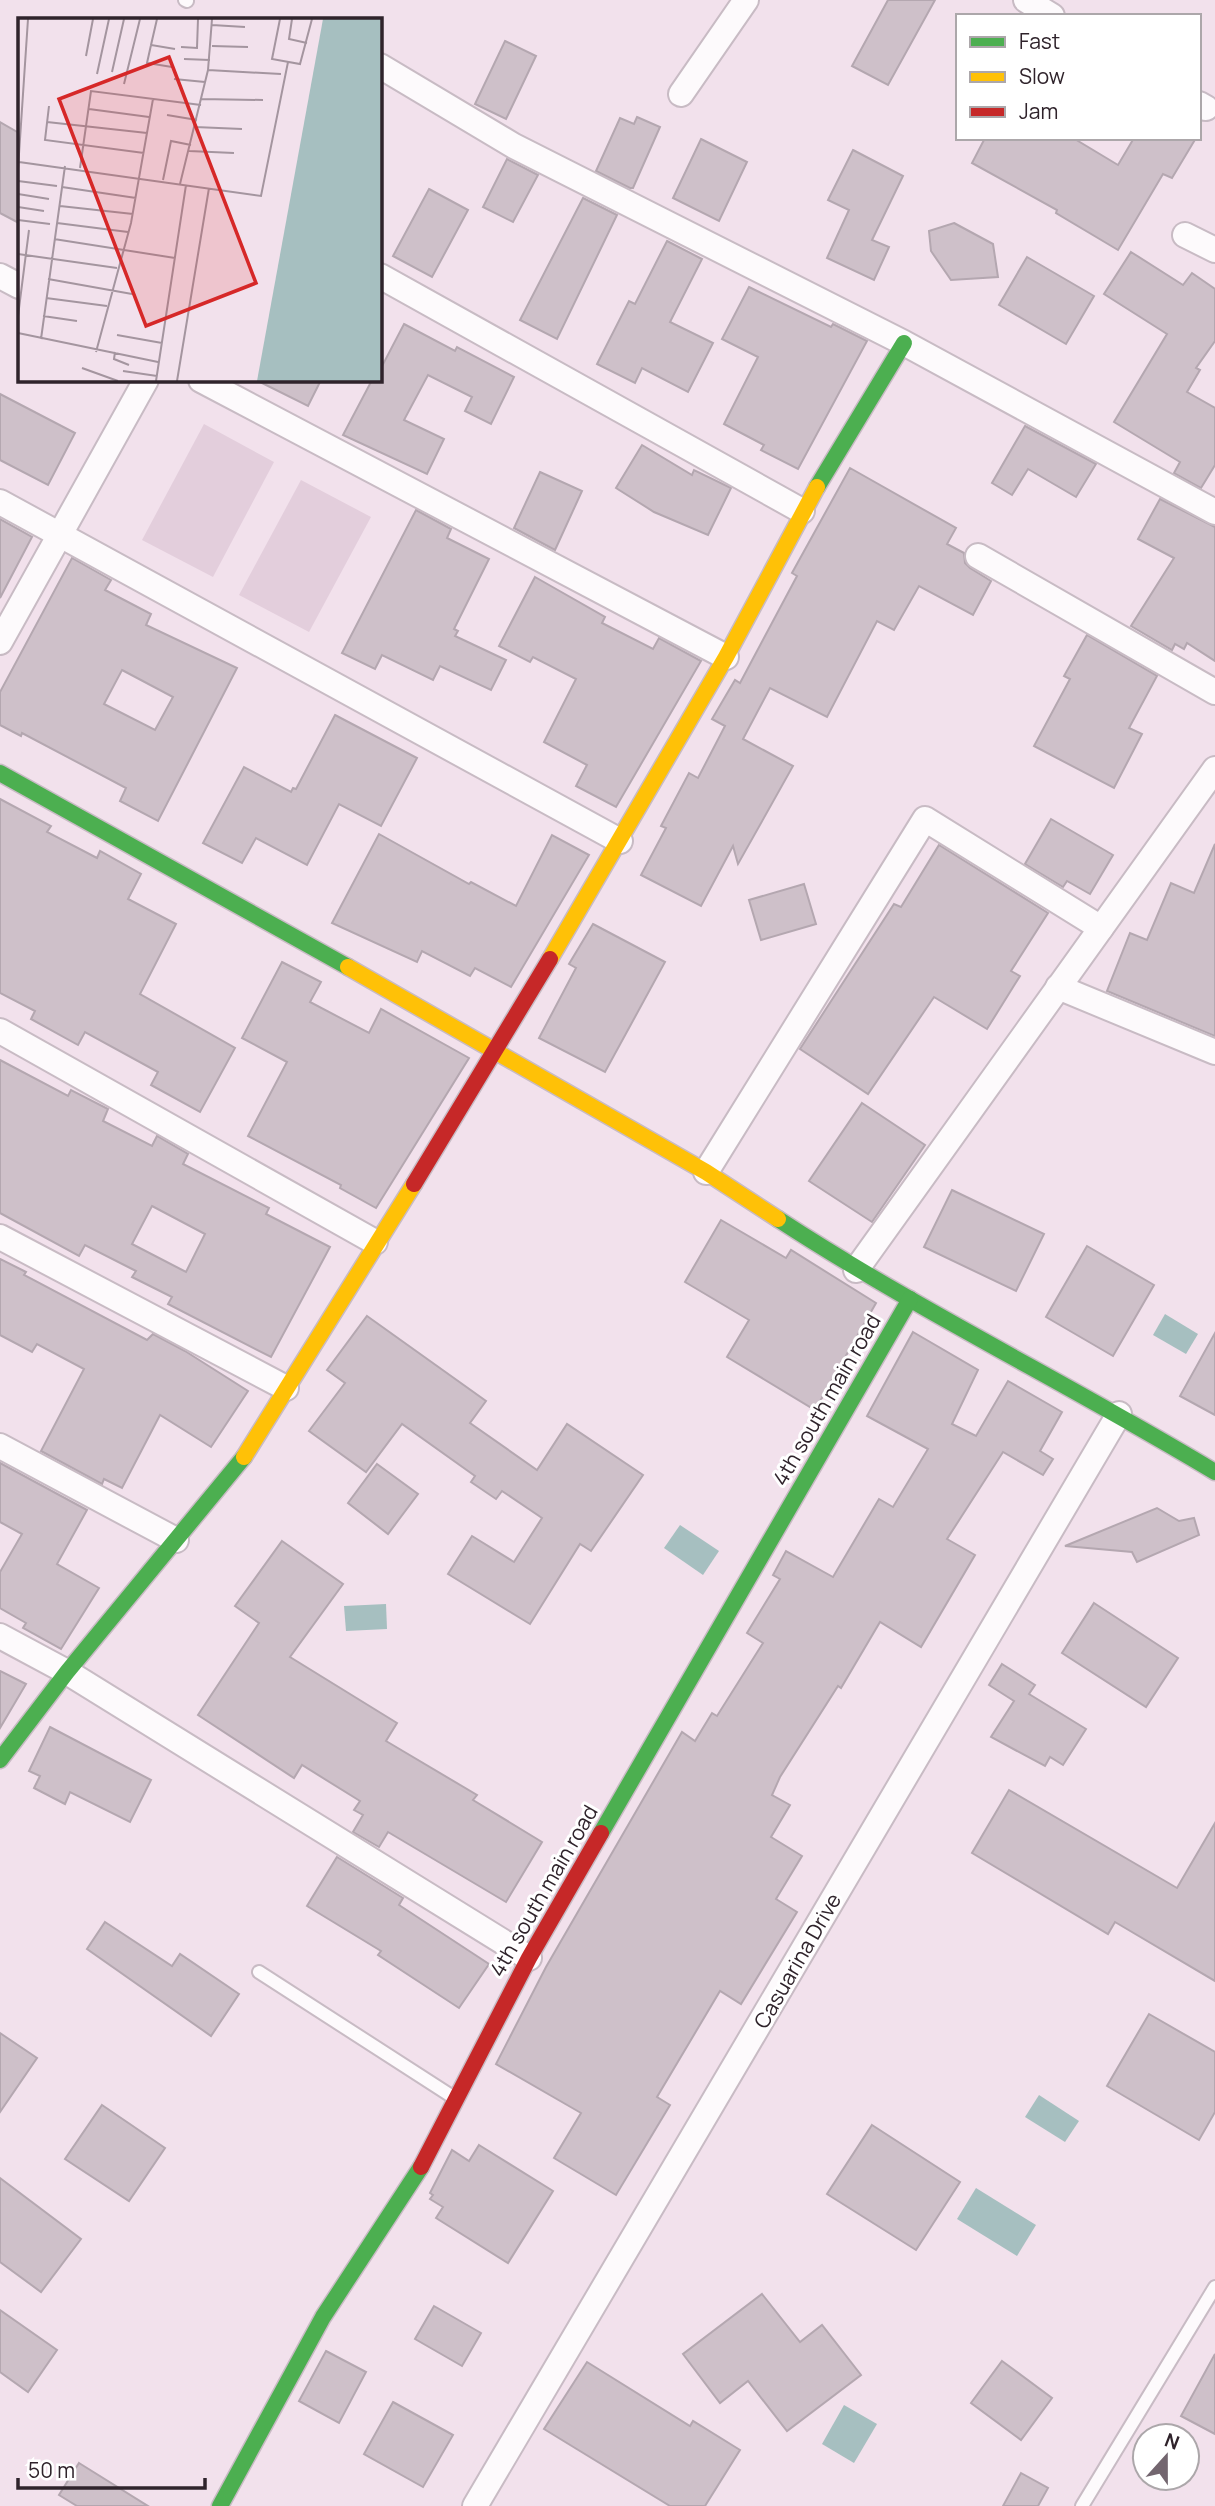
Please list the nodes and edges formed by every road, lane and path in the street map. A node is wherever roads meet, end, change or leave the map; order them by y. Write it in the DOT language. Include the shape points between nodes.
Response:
graph roads {
  1 [pos="746,0"];
  2 [pos="1026,0"];
  3 [pos="1049,14"];
  4 [pos="382,67"];
  5 [pos="681,94"];
  6 [pos="1185,235"];
  7 [pos="1215,250"];
  8 [pos="0,276"];
  9 [pos="382,277"];
  10 [pos="18,285"];
  11 [pos="904,343"];
  12 [pos="145,382"];
  13 [pos="205,382"];
  14 [pos="0,502"];
  15 [pos="802,511"];
  16 [pos="1215,512"];
  17 [pos="60,534"];
  18 [pos="978,556"];
  19 [pos="0,642"];
  20 [pos="726,657"];
  21 [pos="1215,692"];
  22 [pos="0,772"];
  23 [pos="1213,776"];
  24 [pos="620,841"];
  25 [pos="1101,928"];
  26 [pos="1058,987"];
  27 [pos="0,1031"];
  28 [pos="497,1050"];
  29 [pos="1215,1052"];
  30 [pos="706,1172"];
  31 [pos="0,1237"];
  32 [pos="375,1242"];
  33 [pos="856,1270"];
  34 [pos="910,1299"];
  35 [pos="286,1388"];
  36 [pos="1119,1414"];
  37 [pos="0,1446"];
  38 [pos="1215,1472"];
  39 [pos="176,1540"];
  40 [pos="0,1636"];
  41 [pos="67,1672"];
  42 [pos="0,1760"];
  43 [pos="529,1958"];
  44 [pos="259,1972"];
  45 [pos="457,2099"];
  46 [pos="1215,2287"];
  47 [pos="220,2506"];
  48 [pos="475,2506"];
  49 [pos="1082,2506"];
  1 -- 5 [label="street"];
  2 -- 3 [label="street"];
  4 -- 11 [label="street" via="514,146"];
  6 -- 7 [label="street"];
  8 -- 10 [label="street"];
  9 -- 15 [label="street"];
  11 -- 15 [label="street"];
  11 -- 16 [label="street"];
  12 -- 17 [label="street"];
  13 -- 20 [label="street"];
  14 -- 17 [label="street"];
  15 -- 20 [label="street"];
  17 -- 19 [label="street"];
  17 -- 24 [label="street"];
  18 -- 21 [label="street"];
  20 -- 24 [label="street"];
  22 -- 28 [label="street"];
  23 -- 25 [label="street"];
  24 -- 28 [label="street"];
  25 -- 26 [label="street"];
  25 -- 30 [label="street" via="925,819"];
  26 -- 29 [label="street"];
  26 -- 33 [label="street"];
  27 -- 32 [label="street"];
  28 -- 30 [label="street"];
  28 -- 32 [label="street"];
  30 -- 33 [label="street"];
  31 -- 35 [label="street"];
  32 -- 35 [label="street"];
  33 -- 34 [label="street"];
  34 -- 36 [label="street"];
  34 -- 43 [label="street, 4th south main road"];
  35 -- 39 [label="street" via="241,1462"];
  36 -- 38 [label="street"];
  36 -- 48 [label="street, Casuarina Drive"];
  37 -- 39 [label="street"];
  39 -- 41 [label="street"];
  40 -- 41 [label="street"];
  41 -- 42 [label="street"];
  41 -- 43 [label="street"];
  43 -- 45 [label="street, 4th south main road"];
  44 -- 45 [label="lane"];
  45 -- 47 [label="street, 4th south main road" via="413,2183 323,2318"];
  46 -- 49 [label="lane"];
}
